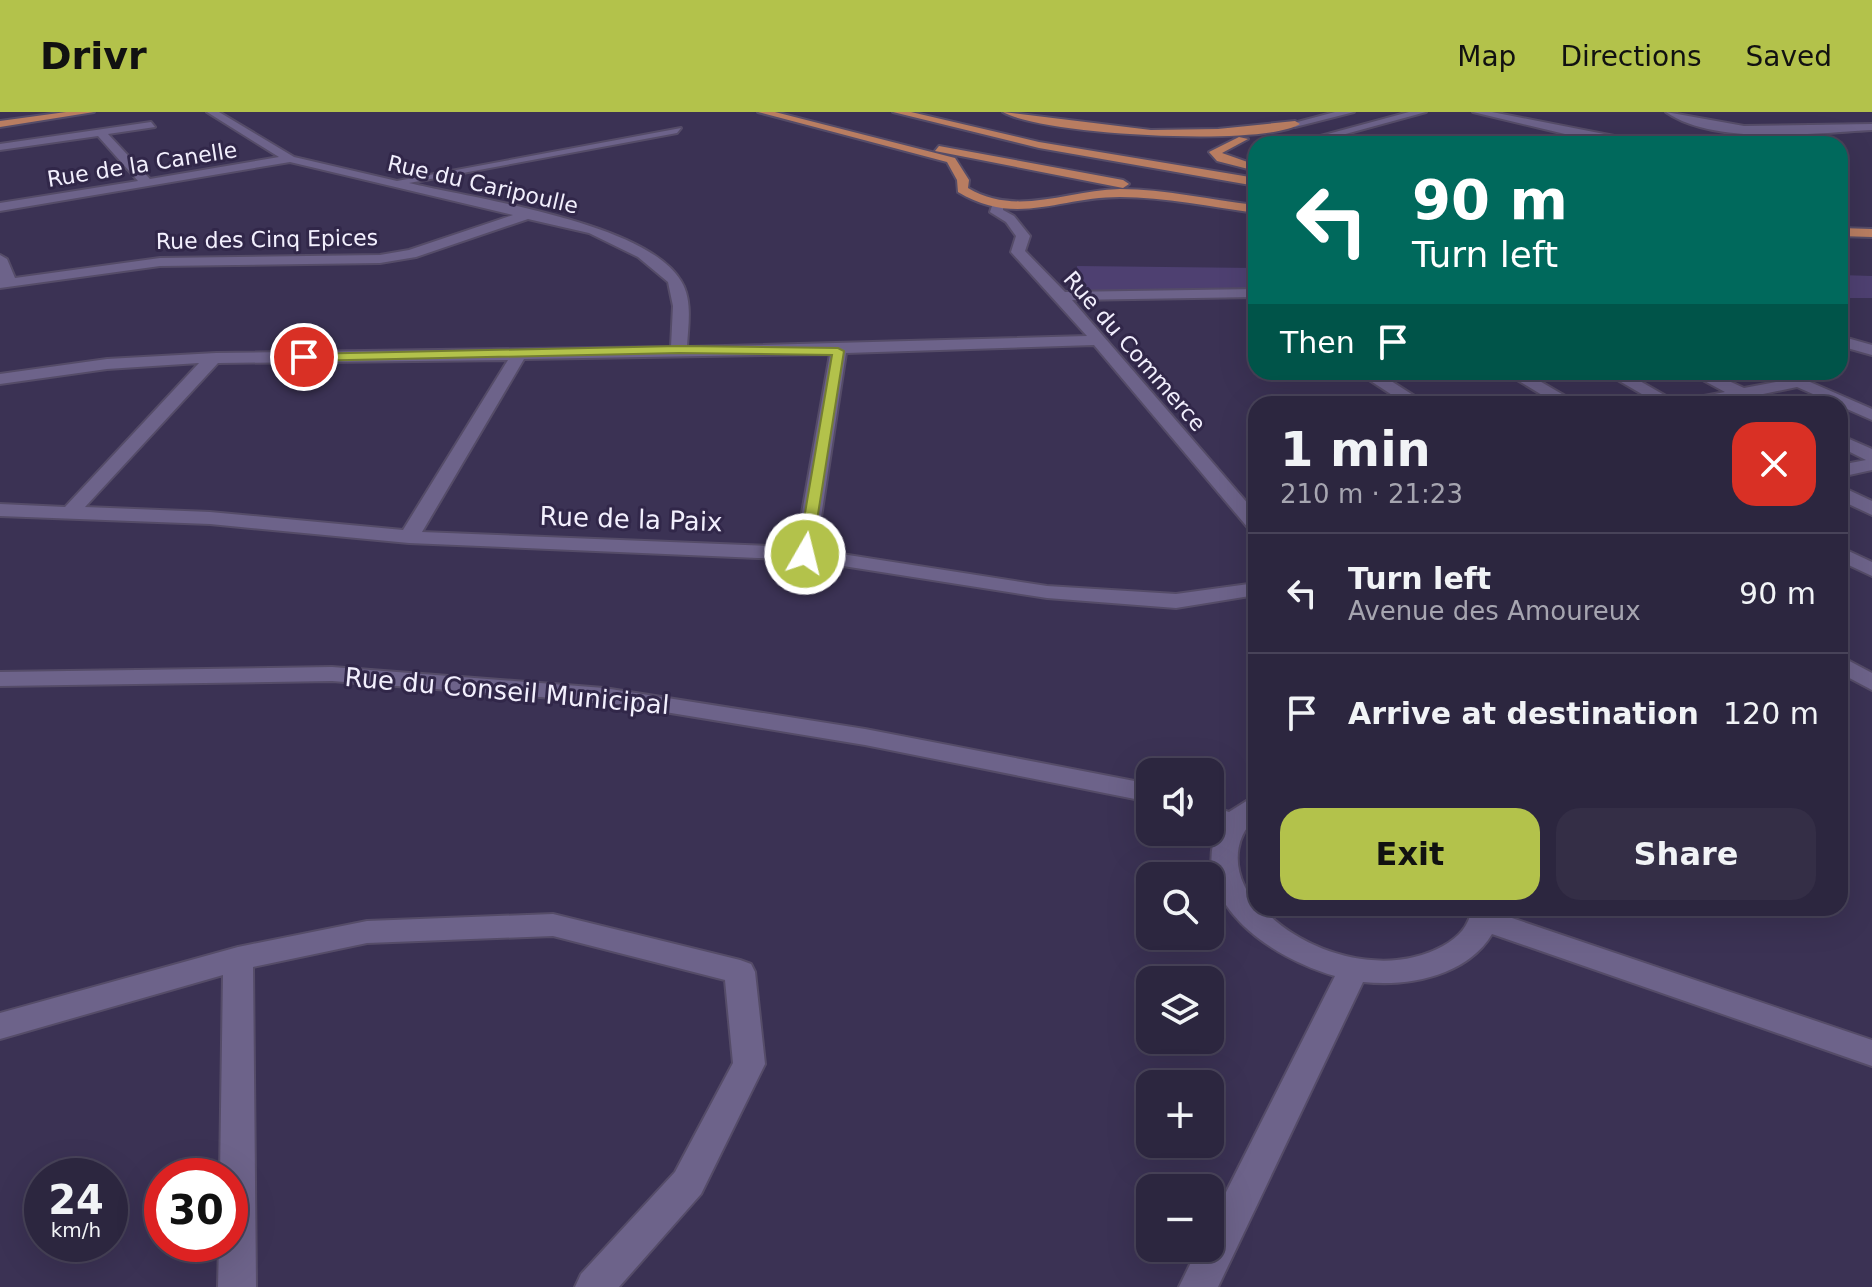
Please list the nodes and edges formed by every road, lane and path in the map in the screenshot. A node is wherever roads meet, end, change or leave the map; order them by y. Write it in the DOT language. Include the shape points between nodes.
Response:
graph roads {
  1 [pos="89,112"];
  2 [pos="212,112"];
  3 [pos="763,112"];
  4 [pos="785,112"];
  5 [pos="898,112"];
  6 [pos="990,112"];
  7 [pos="1008,112"];
  8 [pos="1349,112"];
  9 [pos="1421,112"];
  10 [pos="1478,112"];
  11 [pos="1671,112"];
  12 [pos="0,124"];
  13 [pos="1295,124"];
  14 [pos="151,125"];
  15 [pos="1872,127"];
  16 [pos="677,130"];
  17 [pos="100,132"];
  18 [pos="1334,133"];
  19 [pos="1252,136"];
  20 [pos="1324,136"];
  21 [pos="1586,136"];
  22 [pos="1248,137"];
  23 [pos="0,147"];
  24 [pos="290,159"];
  25 [pos="1248,168"];
  26 [pos="1248,169"];
  27 [pos="1248,181"];
  28 [pos="147,183"];
  29 [pos="393,183"];
  30 [pos="1248,201"];
  31 [pos="997,206"];
  32 [pos="0,207"];
  33 [pos="1248,208"];
  34 [pos="529,214"];
  35 [pos="1848,232"];
  36 [pos="1872,233"];
  37 [pos="0,259"];
  38 [pos="5,283"];
  39 [pos="1233,293"];
  40 [pos="1248,293"];
  41 [pos="1061,296"];
  42 [pos="1248,301"];
  43 [pos="1099,340"];
  44 [pos="1848,343"];
  45 [pos="679,350"];
  46 [pos="1872,350"];
  47 [pos="838,351"];
  48 [pos="519,354"];
  49 [pos="212,359"];
  50 [pos="0,379"];
  51 [pos="1378,380"];
  52 [pos="1526,380"];
  53 [pos="1627,380"];
  54 [pos="1713,380"];
  55 [pos="1795,380"];
  56 [pos="1799,382"];
  57 [pos="1742,394"];
  58 [pos="1405,396"];
  59 [pos="1556,396"];
  60 [pos="1657,396"];
  61 [pos="1731,396"];
  62 [pos="1746,396"];
  63 [pos="1830,396"];
  64 [pos="1848,404"];
  65 [pos="1872,415"];
  66 [pos="1848,444"];
  67 [pos="1872,456"];
  68 [pos="1872,464"];
  69 [pos="1848,469"];
  70 [pos="1848,496"];
  71 [pos="1872,509"];
  72 [pos="0,510"];
  73 [pos="72,510"];
  74 [pos="1248,516"];
  75 [pos="409,537"];
  76 [pos="805,554"];
  77 [pos="1848,557"];
  78 [pos="1872,570"];
  79 [pos="1248,590"];
  80 [pos="1848,668"];
  81 [pos="0,679"];
  82 [pos="1872,683"];
  83 [pos="1136,790"];
  84 [pos="1233,814"];
  85 [pos="1248,913"];
  86 [pos="1251,916"];
  87 [pos="1485,916"];
  88 [pos="1492,916"];
  89 [pos="238,959"];
  90 [pos="1354,969"];
  91 [pos="0,1026"];
  92 [pos="1872,1053"];
  93 [pos="237,1287"];
  94 [pos="594,1287"];
  95 [pos="1198,1287"];
  1 -- 12 [label="main road"];
  2 -- 24 [label="street, Rue du Caripoulle"];
  3 -- 31 [label="main road" via="951,160 963,180 962,189 979,202"];
  4 -- 30 [label="main road" via="913,145 1141,188"];
  5 -- 27 [label="main road" via="1052,148"];
  6 -- 26 [label="main road" via="1063,133"];
  7 -- 13 [label="main road" via="1079,129 1165,136"];
  8 -- 13 [label="street"];
  9 -- 18 [label="street"];
  10 -- 21 [label="street"];
  11 -- 15 [label="street" via="1698,122 1747,128"];
  13 -- 18 [label="street"];
  13 -- 19 [label="main road"];
  14 -- 17 [label="street"];
  16 -- 29 [label="street"];
  17 -- 23 [label="street"];
  17 -- 28 [label="street"];
  18 -- 20 [label="street"];
  22 -- 25 [label="main road" via="1215,152"];
  24 -- 28 [label="street, Rue de la Canelle"];
  24 -- 29 [label="street, Rue du Caripoulle"];
  28 -- 32 [label="street, Rue de la Canelle"];
  29 -- 34 [label="street, Rue du Caripoulle"];
  31 -- 33 [label="main road" via="1024,208 1118,193"];
  31 -- 41 [label="street, Rue du Commerce" via="996,212 1010,219 1023,236 1018,252"];
  34 -- 38 [label="street, Rue des Cinq Epices" via="411,254 380,259 160,262"];
  34 -- 45 [label="street, Rue du Caripoulle" via="593,230 626,244 663,270 679,288"];
  35 -- 36 [label="main road"];
  37 -- 38 [label="street"];
  39 -- 40 [label="street"];
  39 -- 41 [label="street"];
  39 -- 42 [label="street"];
  41 -- 43 [label="street, Rue du Commerce"];
  43 -- 47 [label="street"];
  43 -- 74 [label="street, Rue du Commerce"];
  44 -- 46 [label="street"];
  45 -- 47 [label="street"];
  45 -- 48 [label="street"];
  47 -- 76 [label="street"];
  48 -- 49 [label="street"];
  48 -- 75 [label="street"];
  49 -- 50 [label="street" via="108,361"];
  49 -- 73 [label="street"];
  51 -- 58 [label="street"];
  52 -- 59 [label="street"];
  53 -- 60 [label="street"];
  54 -- 57 [label="street"];
  55 -- 56 [label="street"];
  56 -- 57 [label="street"];
  56 -- 63 [label="street"];
  57 -- 61 [label="street"];
  57 -- 62 [label="street"];
  64 -- 65 [label="street"];
  66 -- 67 [label="street"];
  68 -- 69 [label="street"];
  70 -- 71 [label="street"];
  72 -- 73 [label="street, Rue de la Paix"];
  73 -- 75 [label="street, Rue de la Paix"];
  75 -- 76 [label="street, Rue de la Paix"];
  76 -- 79 [label="street, Rue de la Paix" via="1047,592 1176,601"];
  77 -- 78 [label="street"];
  80 -- 82 [label="street"];
  81 -- 83 [label="street, Rue du Conseil Municipal" via="332,674 604,695 865,737"];
  84 -- 85 [label="street" via="1224,848 1226,877"];
  86 -- 90 [label="street" via="1270,934 1309,956"];
  87 -- 90 [label="street" via="1468,945 1438,963 1399,971"];
  88 -- 92 [label="street"];
  89 -- 91 [label="street"];
  89 -- 93 [label="street"];
  89 -- 94 [label="street" via="367,932 553,925 740,972 749,1064 688,1183"];
  90 -- 95 [label="street"];
}
